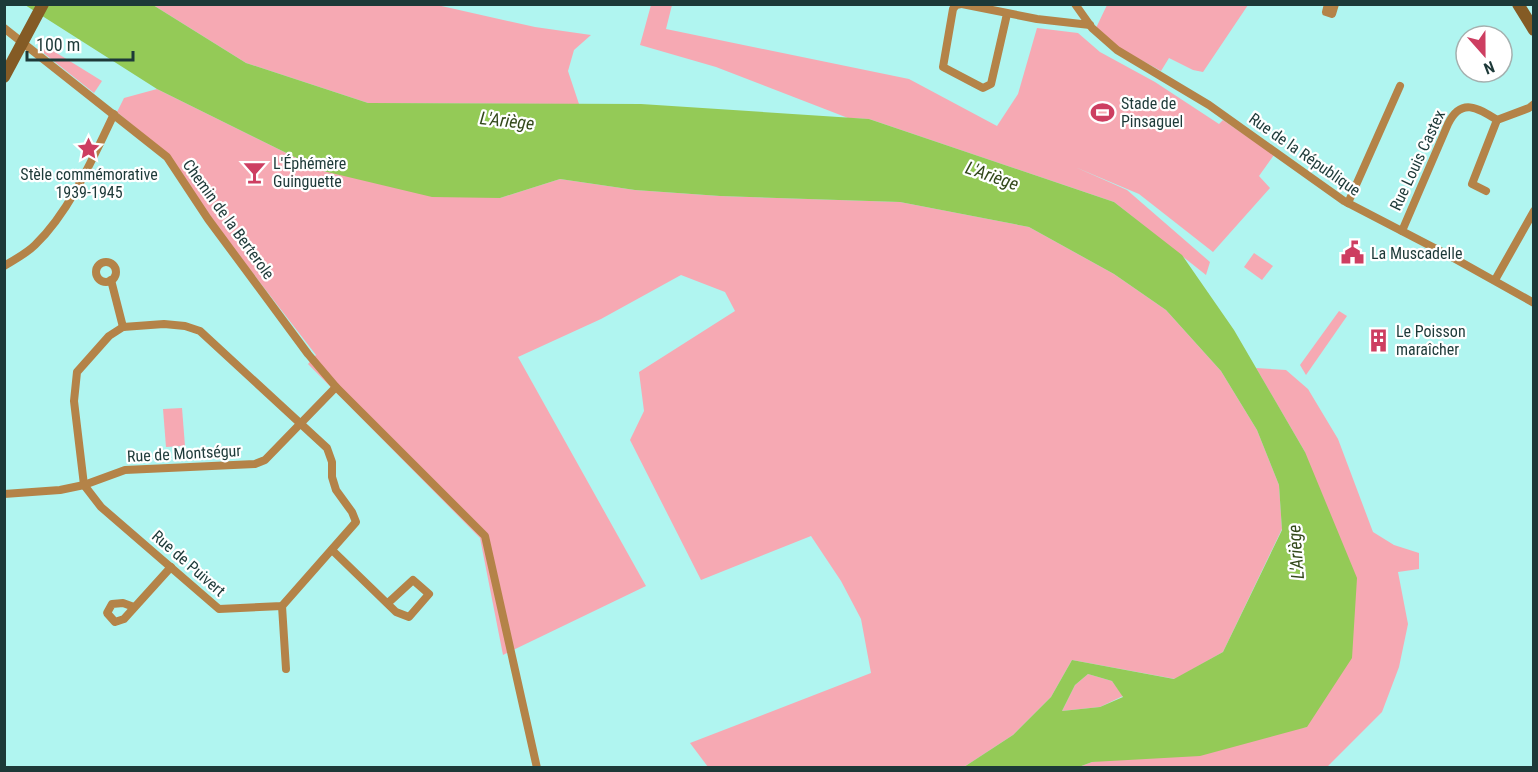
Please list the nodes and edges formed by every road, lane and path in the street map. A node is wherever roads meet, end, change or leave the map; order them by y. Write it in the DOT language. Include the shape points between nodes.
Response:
graph roads {
  1 [pos="43,4"];
  2 [pos="961,4"];
  3 [pos="1328,4"];
  4 [pos="1335,4"];
  5 [pos="1518,4"];
  6 [pos="1075,5"];
  7 [pos="983,6"];
  8 [pos="1007,14"];
  9 [pos="1063,22"];
  10 [pos="1532,24"];
  11 [pos="1090,26"];
  12 [pos="7,32"];
  13 [pos="4,77"];
  14 [pos="1400,86"];
  15 [pos="1532,109"];
  16 [pos="114,114"];
  17 [pos="1497,120"];
  18 [pos="1486,191"];
  19 [pos="1348,203"];
  20 [pos="1533,211"];
  21 [pos="1402,231"];
  22 [pos="4,266"];
  23 [pos="111,280"];
  24 [pos="1495,280"];
  25 [pos="1533,303"];
  26 [pos="123,327"];
  27 [pos="336,387"];
  28 [pos="299,424"];
  29 [pos="84,485"];
  30 [pos="4,494"];
  31 [pos="332,550"];
  32 [pos="171,567"];
  33 [pos="388,603"];
  34 [pos="282,606"];
  35 [pos="134,607"];
  36 [pos="285,669"];
  37 [pos="537,768"];
  1 -- 13 [label="main road"];
  2 -- 7 [label="street"];
  2 -- 8 [label="street" via="953,9 943,67 983,88 991,84"];
  3 -- 4 [label="street" via="1326,12 1332,14"];
  5 -- 10 [label="main road"];
  6 -- 9 [label="street" via="1072,16"];
  6 -- 11 [label="street, Rue de la République"];
  7 -- 8 [label="street"];
  8 -- 9 [label="street"];
  9 -- 11 [label="street"];
  11 -- 19 [label="street, Rue de la République" via="1116,50 1209,105"];
  12 -- 16 [label="street, Chemin de la Berterole"];
  14 -- 19 [label="street"];
  15 -- 17 [label="street"];
  16 -- 22 [label="street" via="82,180 61,212 35,245"];
  16 -- 27 [label="street, Chemin de la Berterole" via="166,157 208,219"];
  17 -- 18 [label="street" via="1472,184"];
  17 -- 21 [label="street, Rue Louis Castex" via="1467,107 1457,110"];
  19 -- 21 [label="street, Rue de la République"];
  20 -- 24 [label="street"];
  21 -- 24 [label="street, Rue de la République"];
  23 -- 26 [label="street"];
  24 -- 25 [label="street, Rue de la République"];
  26 -- 28 [label="street" via="164,324 200,332"];
  26 -- 29 [label="street" via="109,336 77,372 74,401"];
  27 -- 28 [label="street, Rue de Montségur"];
  27 -- 37 [label="street, Chemin de la Berterole" via="485,536"];
  28 -- 29 [label="street, Rue de Montségur" via="266,460 255,464 124,470"];
  28 -- 31 [label="street" via="327,448 336,490 356,522"];
  29 -- 30 [label="street, Rue de Montségur"];
  29 -- 32 [label="street, Rue de Puivert" via="101,507"];
  31 -- 33 [label="street"];
  31 -- 34 [label="street"];
  32 -- 34 [label="street, Rue de Puivert" via="219,609"];
  32 -- 35 [label="street"];
  33 -- 33 [label="street" via="396,612 409,617 429,594 413,580"];
  34 -- 36 [label="street"];
}
